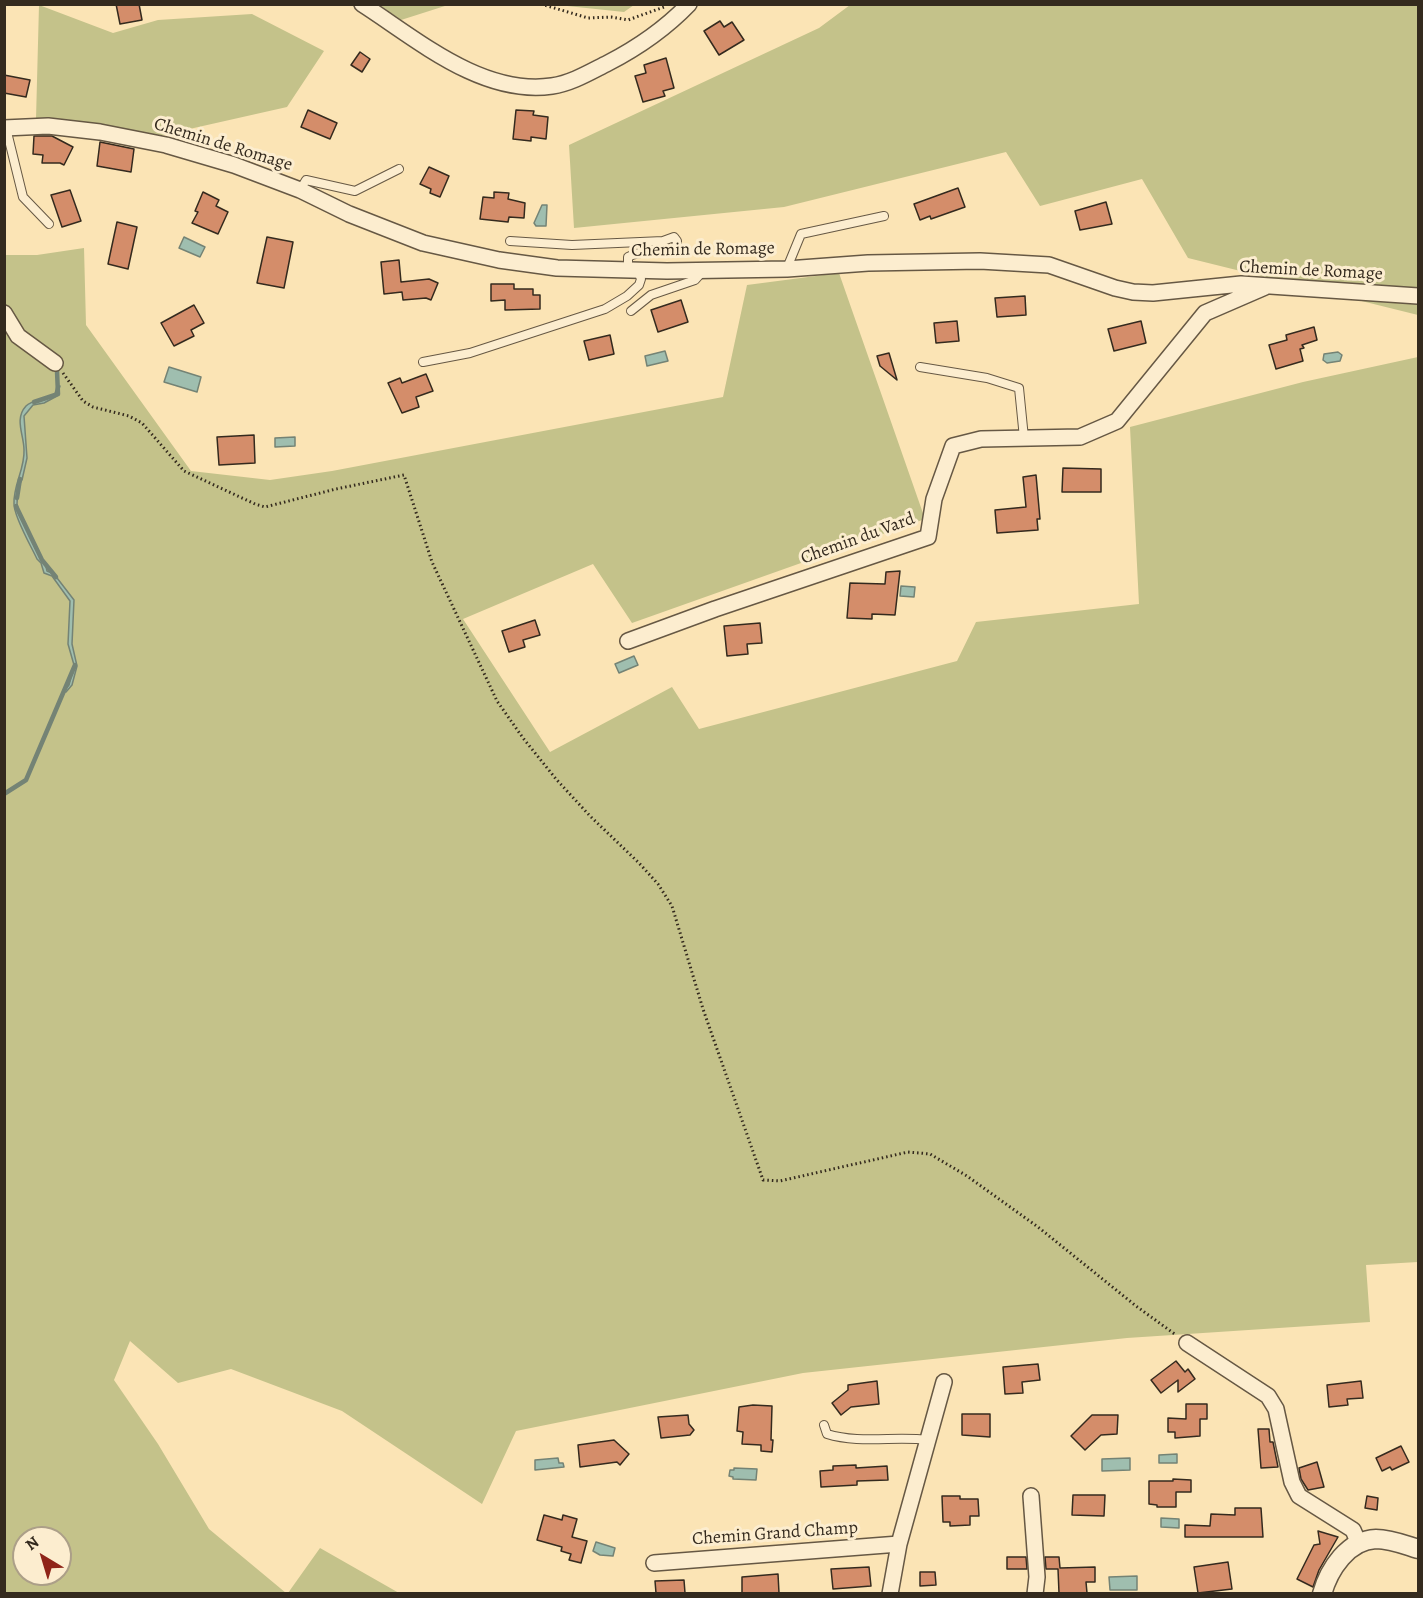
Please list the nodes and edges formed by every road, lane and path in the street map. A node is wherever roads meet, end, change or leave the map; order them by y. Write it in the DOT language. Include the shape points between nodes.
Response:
graph roads {
  1 [pos="362,4"];
  2 [pos="541,4"];
  3 [pos="689,4"];
  4 [pos="669,5"];
  5 [pos="5,128"];
  6 [pos="399,169"];
  7 [pos="300,190"];
  8 [pos="884,216"];
  9 [pos="49,224"];
  10 [pos="510,241"];
  11 [pos="787,269"];
  12 [pos="704,270"];
  13 [pos="639,271"];
  14 [pos="1271,285"];
  15 [pos="1419,296"];
  16 [pos="631,311"];
  17 [pos="4,313"];
  18 [pos="423,362"];
  19 [pos="55,363"];
  20 [pos="920,367"];
  21 [pos="1024,439"];
  22 [pos="628,641"];
  23 [pos="1187,1343"];
  24 [pos="944,1382"];
  25 [pos="824,1425"];
  26 [pos="928,1440"];
  27 [pos="1031,1496"];
  28 [pos="899,1544"];
  29 [pos="1359,1544"];
  30 [pos="1419,1549"];
  31 [pos="654,1563"];
  32 [pos="890,1593"];
  33 [pos="1035,1593"];
  34 [pos="1322,1593"];
  1 -- 3 [label="street" via="460,66 495,81 542,87 568,82 624,54 668,26"];
  2 -- 4 [label="path" via="588,18 628,20"];
  5 -- 7 [label="street, Chemin de Romage" via="48,126 166,145"];
  5 -- 9 [label="lane" via="23,197"];
  6 -- 7 [label="lane" via="355,191 306,180"];
  7 -- 13 [label="street, Chemin de Romage" via="423,243 557,268"];
  8 -- 11 [label="lane" via="801,234"];
  10 -- 13 [label="lane" via="572,245 663,241 674,237 677,240 670,251 628,257 628,267"];
  11 -- 12 [label="street, Chemin de Romage"];
  11 -- 14 [label="street, Chemin de Romage" via="868,263 1018,262 1049,265 1133,292"];
  12 -- 13 [label="street, Chemin de Romage"];
  12 -- 16 [label="lane" via="695,280 651,295"];
  13 -- 18 [label="lane" via="639,285 605,309 470,353"];
  14 -- 15 [label="street, Chemin de Romage"];
  14 -- 21 [label="street, Chemin du Vard" via="1204,313 1117,421 1080,437"];
  17 -- 19 [label="street" via="18,336"];
  19 -- 23 [label="path" via="83,401 142,423 184,471 255,504 265,507 404,475 432,562 497,701 572,798 639,863 672,906 706,1018 763,1180 780,1181 908,1152 930,1154 1047,1234"];
  20 -- 21 [label="lane" via="987,378 1019,388"];
  21 -- 22 [label="street, Chemin du Vard" via="981,439 953,446 934,499 928,537"];
  23 -- 29 [label="street" via="1268,1395 1276,1409 1292,1482 1299,1496 1353,1530"];
  24 -- 26 [label="street"];
  25 -- 26 [label="lane" via="827,1434 843,1439"];
  26 -- 28 [label="street"];
  27 -- 33 [label="street"];
  28 -- 31 [label="street, Chemin Grand Champ"];
  28 -- 32 [label="street"];
  29 -- 30 [label="street" via="1375,1539"];
  29 -- 34 [label="street" via="1339,1560"];
}
